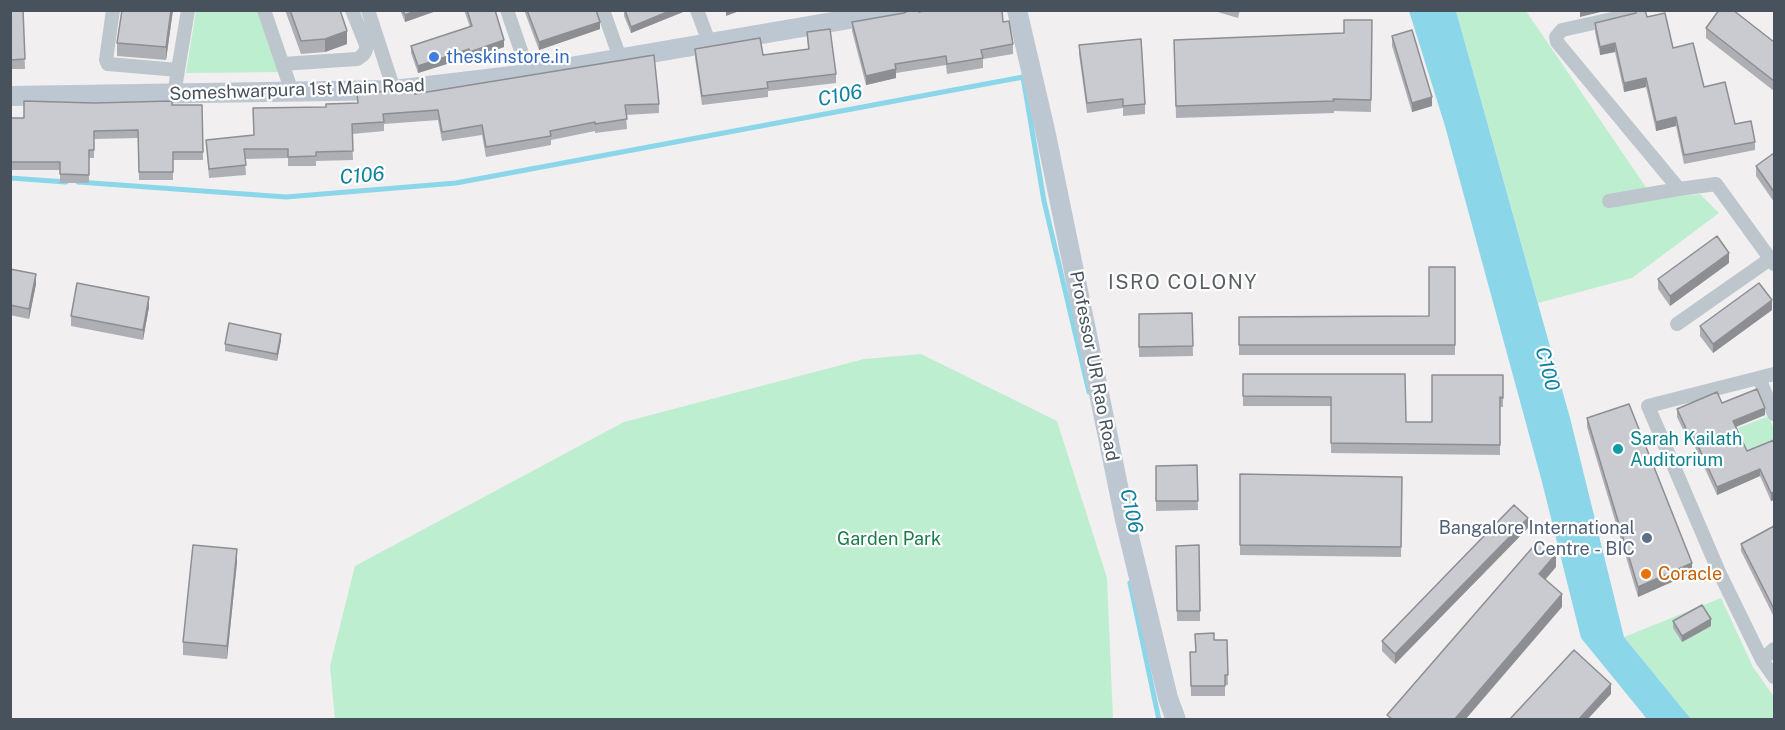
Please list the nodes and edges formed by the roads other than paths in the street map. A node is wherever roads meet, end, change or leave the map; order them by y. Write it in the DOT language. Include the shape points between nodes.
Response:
graph roads {
  1 [pos="114,10"];
  2 [pos="188,10"];
  3 [pos="264,10"];
  4 [pos="352,10"];
  5 [pos="368,10"];
  6 [pos="507,10"];
  7 [pos="603,10"];
  8 [pos="698,10"];
  9 [pos="902,10"];
  10 [pos="1017,10"];
  11 [pos="1630,15"];
  12 [pos="815,17"];
  13 [pos="709,42"];
  14 [pos="620,58"];
  15 [pos="282,64"];
  16 [pos="178,70"];
  17 [pos="529,74"];
  18 [pos="394,90"];
  19 [pos="292,92"];
  20 [pos="174,94"];
  21 [pos="10,96"];
  22 [pos="1679,189"];
  23 [pos="1609,201"];
  24 [pos="1772,261"];
  25 [pos="1677,324"];
  26 [pos="1774,374"];
  27 [pos="1759,378"];
  28 [pos="1774,414"];
  29 [pos="1774,649"];
  30 [pos="1762,660"];
  31 [pos="1774,677"];
  32 [pos="1176,720"];
  1 -- 16 [label="street" via="108,64"];
  2 -- 16 [label="street"];
  3 -- 15 [label="street"];
  4 -- 15 [label="street" via="366,45 362,57"];
  5 -- 18 [label="street"];
  6 -- 17 [label="street"];
  7 -- 14 [label="street"];
  8 -- 13 [label="street"];
  9 -- 12 [label="street, Someshwarpura 1st Main Road"];
  10 -- 32 [label="street, Professor UR Rao Road" via="1039,99 1125,520"];
  11 -- 22 [label="street" via="1562,30 1557,42"];
  12 -- 13 [label="street, Someshwarpura 1st Main Road"];
  13 -- 14 [label="street, Someshwarpura 1st Main Road"];
  14 -- 17 [label="street, Someshwarpura 1st Main Road"];
  15 -- 19 [label="street"];
  16 -- 20 [label="street"];
  17 -- 18 [label="street, Someshwarpura 1st Main Road"];
  18 -- 19 [label="street, Someshwarpura 1st Main Road"];
  19 -- 20 [label="street, Someshwarpura 1st Main Road"];
  20 -- 21 [label="street, Someshwarpura 1st Main Road"];
  22 -- 23 [label="street"];
  22 -- 24 [label="street" via="1716,184"];
  24 -- 25 [label="street"];
  26 -- 27 [label="street"];
  27 -- 28 [label="street"];
  27 -- 30 [label="street" via="1648,406 1719,572"];
  29 -- 30 [label="street"];
  30 -- 31 [label="street"];
}
